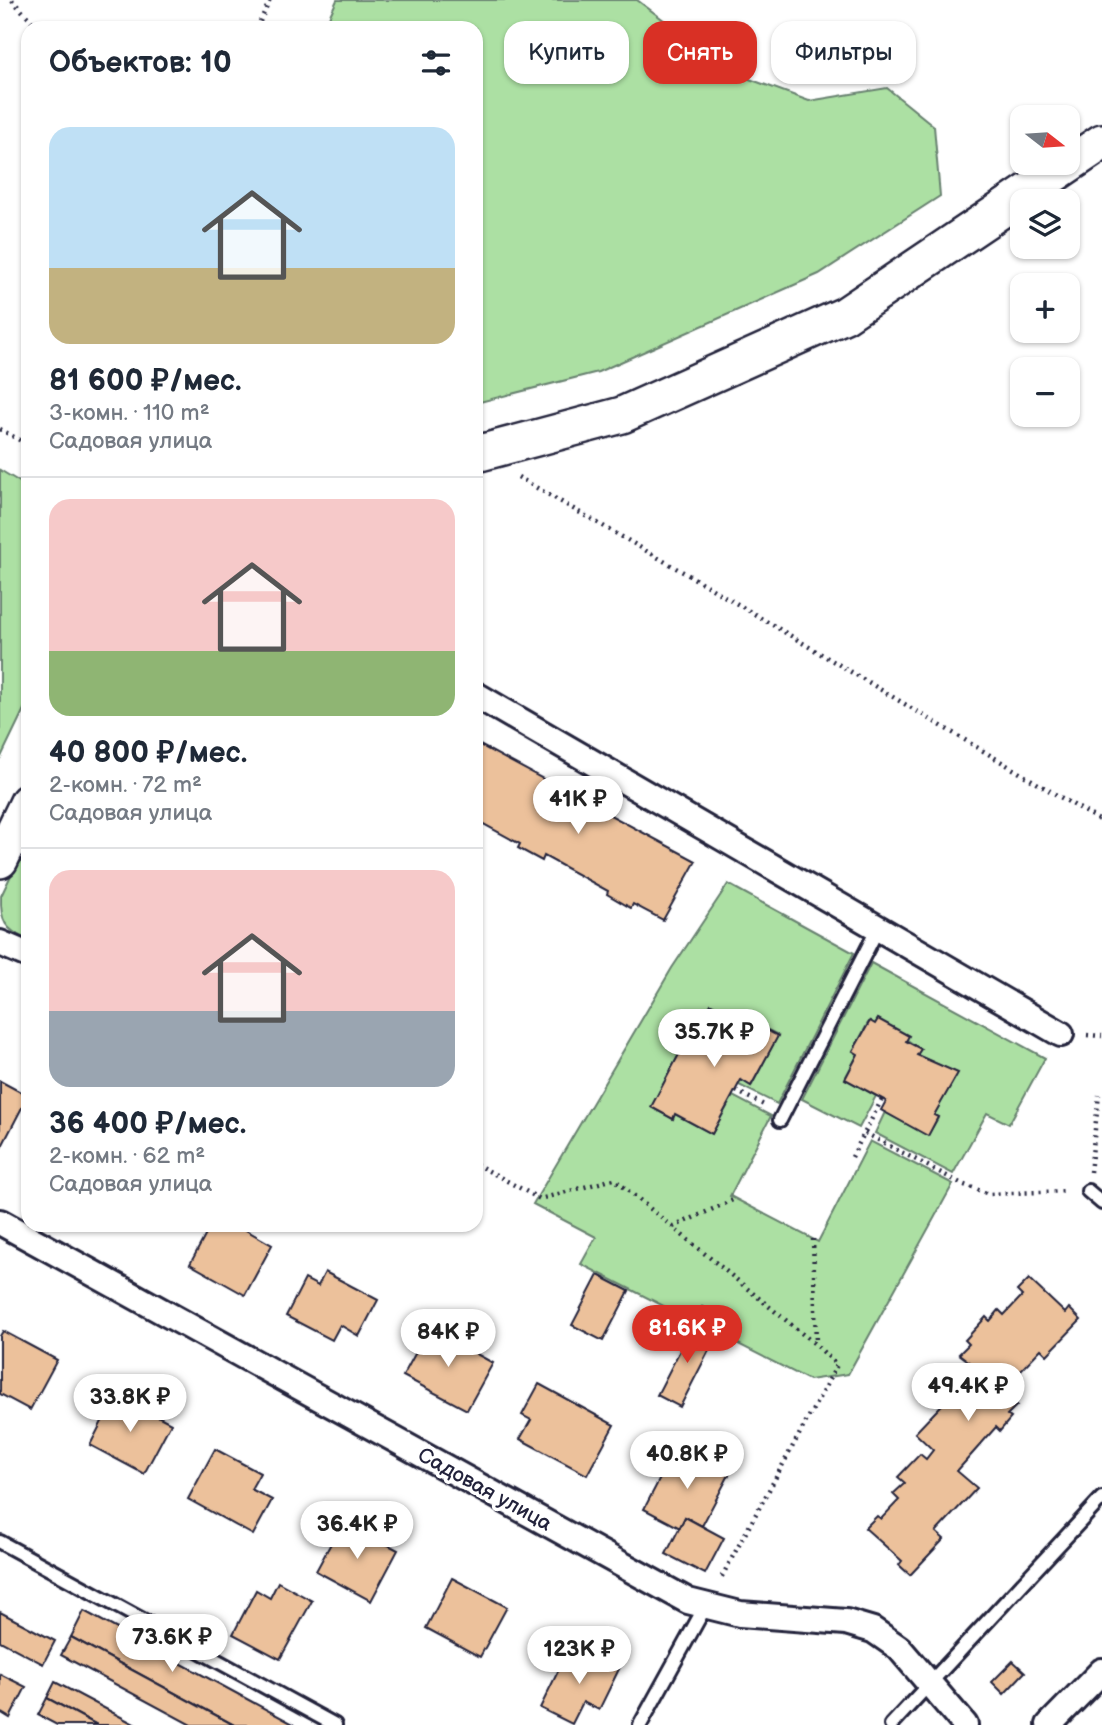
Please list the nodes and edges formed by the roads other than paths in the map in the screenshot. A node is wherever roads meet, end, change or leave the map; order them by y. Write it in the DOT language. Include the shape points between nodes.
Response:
graph roads {
  1 [pos="1102,142"];
  2 [pos="483,452"];
  3 [pos="483,699"];
  4 [pos="21,816"];
  5 [pos="0,860"];
  6 [pos="878,928"];
  7 [pos="0,943"];
  8 [pos="21,952"];
  9 [pos="1062,1034"];
  10 [pos="781,1117"];
  11 [pos="1088,1191"];
  12 [pos="1102,1203"];
  13 [pos="0,1222"];
  14 [pos="1102,1498"];
  15 [pos="0,1542"];
  16 [pos="705,1607"];
  17 [pos="1102,1671"];
  18 [pos="930,1684"];
  19 [pos="335,1725"];
  20 [pos="640,1725"];
  21 [pos="891,1725"];
  22 [pos="965,1725"];
  23 [pos="1049,1725"];
  1 -- 2 [label="main road" via="845,314 622,415"];
  3 -- 6 [label="street"];
  4 -- 5 [label="main road"];
  6 -- 9 [label="street"];
  6 -- 10 [label="lane"];
  7 -- 8 [label="street"];
  11 -- 12 [label="lane"];
  13 -- 16 [label="street, Садовая улица"];
  14 -- 18 [label="lane"];
  15 -- 19 [label="lane"];
  16 -- 18 [label="street, Садовая улица" via="846,1622 873,1630 899,1648"];
  16 -- 20 [label="lane"];
  17 -- 23 [label="street"];
  18 -- 21 [label="lane"];
  18 -- 22 [label="street, Садовая улица"];
}
